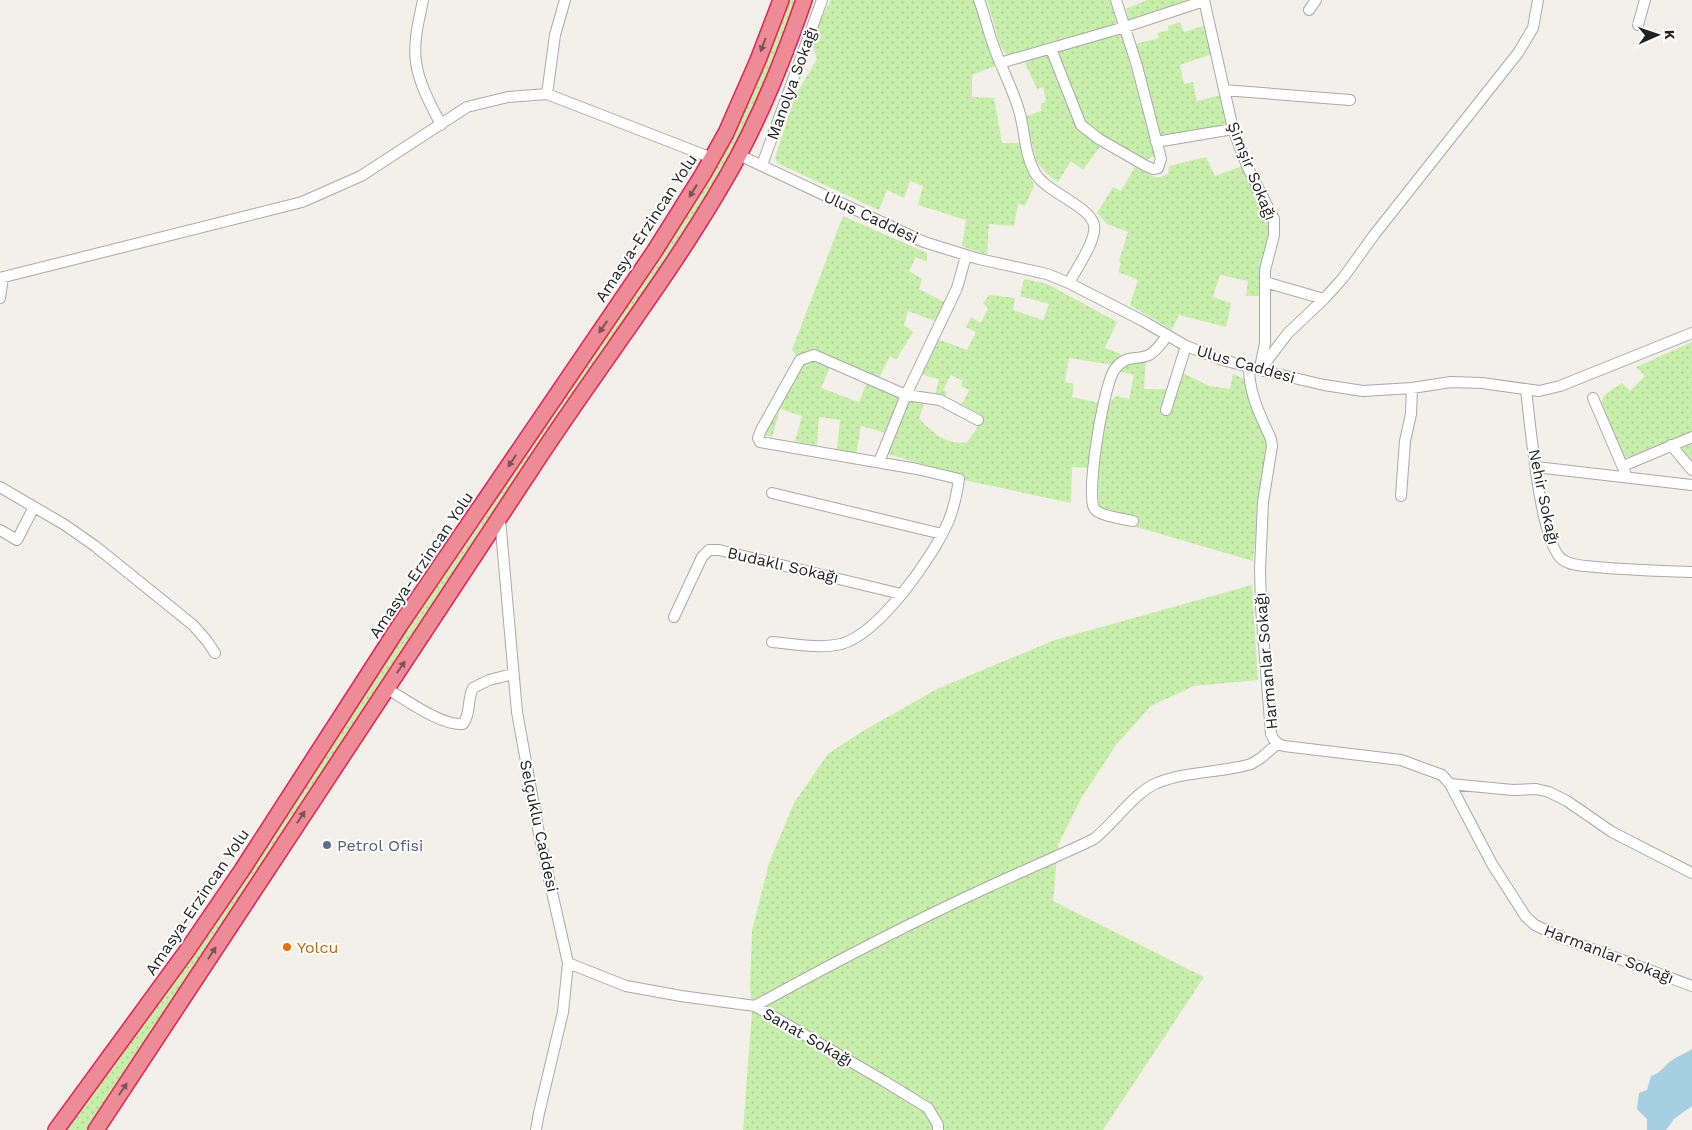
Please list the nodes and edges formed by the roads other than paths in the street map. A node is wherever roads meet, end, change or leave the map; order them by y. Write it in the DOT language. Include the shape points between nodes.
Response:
graph roads {
  1 [pos="423,0"];
  2 [pos="565,0"];
  3 [pos="781,0"];
  4 [pos="804,0"];
  5 [pos="822,0"];
  6 [pos="979,0"];
  7 [pos="1116,0"];
  8 [pos="1204,0"];
  9 [pos="1316,0"];
  10 [pos="1538,0"];
  11 [pos="1645,0"];
  12 [pos="1309,10"];
  13 [pos="1638,25"];
  14 [pos="1125,27"];
  15 [pos="1051,49"];
  16 [pos="1000,63"];
  17 [pos="1224,90"];
  18 [pos="547,94"];
  19 [pos="1350,100"];
  20 [pos="440,124"];
  21 [pos="1233,129"];
  22 [pos="1156,142"];
  23 [pos="739,156"];
  24 [pos="712,158"];
  25 [pos="762,165"];
  26 [pos="966,256"];
  27 [pos="1,277"];
  28 [pos="1265,282"];
  29 [pos="1069,283"];
  30 [pos="0,298"];
  31 [pos="1324,299"];
  32 [pos="1692,333"];
  33 [pos="1167,336"];
  34 [pos="1186,346"];
  35 [pos="1249,367"];
  36 [pos="1260,370"];
  37 [pos="1412,388"];
  38 [pos="1526,390"];
  39 [pos="906,395"];
  40 [pos="1593,398"];
  41 [pos="1166,410"];
  42 [pos="978,420"];
  43 [pos="1692,437"];
  44 [pos="1671,445"];
  45 [pos="879,462"];
  46 [pos="1623,466"];
  47 [pos="1536,467"];
  48 [pos="1692,470"];
  49 [pos="1628,477"];
  50 [pos="1692,485"];
  51 [pos="0,487"];
  52 [pos="772,493"];
  53 [pos="1401,496"];
  54 [pos="34,508"];
  55 [pos="500,519"];
  56 [pos="1133,521"];
  57 [pos="0,530"];
  58 [pos="942,534"];
  59 [pos="1692,572"];
  60 [pos="901,594"];
  61 [pos="674,617"];
  62 [pos="772,642"];
  63 [pos="214,653"];
  64 [pos="513,674"];
  65 [pos="386,688"];
  66 [pos="1277,744"];
  67 [pos="1450,784"];
  68 [pos="1692,873"];
  69 [pos="568,963"];
  70 [pos="1692,986"];
  71 [pos="755,1006"];
  72 [pos="56,1130"];
  73 [pos="96,1130"];
  74 [pos="536,1130"];
  75 [pos="938,1130"];
  1 -- 20 [label="street" via="416,34 416,62 424,90"];
  2 -- 18 [label="street" via="555,35"];
  3 -- 24 [label="highway, Amasya-Erzincan Yolu, one-way" via="737,110"];
  4 -- 23 [label="highway"];
  5 -- 25 [label="street, Manolya Sokağı"];
  6 -- 16 [label="street"];
  7 -- 14 [label="street"];
  8 -- 14 [label="street"];
  8 -- 17 [label="street, Şimşir Sokağı"];
  9 -- 12 [label="street"];
  10 -- 31 [label="street" via="1533,28 1518,53"];
  11 -- 13 [label="street"];
  14 -- 15 [label="street"];
  14 -- 22 [label="street"];
  15 -- 16 [label="street"];
  15 -- 22 [label="street" via="1081,126 1153,169 1160,163"];
  16 -- 29 [label="street" via="1015,100 1028,155 1036,174 1093,221 1093,238"];
  17 -- 19 [label="street"];
  17 -- 21 [label="street, Şimşir Sokağı"];
  18 -- 20 [label="street" via="508,97 467,107"];
  18 -- 24 [label="street"];
  20 -- 27 [label="street" via="361,176 302,202"];
  21 -- 22 [label="street"];
  21 -- 28 [label="street, Şimşir Sokağı" via="1274,220"];
  23 -- 25 [label="street, Ulus Caddesi"];
  23 -- 55 [label="highway" via="686,243"];
  24 -- 72 [label="highway, Amasya-Erzincan Yolu, one-way" via="654,252 400,625 236,878"];
  25 -- 26 [label="street, Ulus Caddesi" via="907,235"];
  26 -- 29 [label="street, Ulus Caddesi" via="1047,274"];
  26 -- 39 [label="street" via="957,288"];
  27 -- 30 [label="street"];
  28 -- 31 [label="street"];
  28 -- 36 [label="street, Şimşir Sokağı" via="1265,335"];
  29 -- 33 [label="street, Ulus Caddesi"];
  31 -- 36 [label="street" via="1288,334"];
  32 -- 38 [label="street, Ulus Caddesi" via="1560,386 1539,391"];
  33 -- 34 [label="street, Ulus Caddesi"];
  33 -- 56 [label="street" via="1150,355 1127,358 1114,369 1099,429 1093,506 1102,514"];
  34 -- 35 [label="street, Ulus Caddesi"];
  34 -- 41 [label="street"];
  35 -- 36 [label="street, Ulus Caddesi"];
  35 -- 66 [label="street, Harmanlar Sokağı" via="1253,397 1272,446 1263,502 1260,584 1271,734"];
  36 -- 37 [label="street, Ulus Caddesi" via="1347,390"];
  37 -- 38 [label="street, Ulus Caddesi" via="1466,382"];
  37 -- 53 [label="street"];
  38 -- 47 [label="street, Nehir Sokağı"];
  39 -- 42 [label="street" via="940,400"];
  39 -- 45 [label="street"];
  39 -- 45 [label="street" via="820,357 807,357 795,366 758,438 760,442"];
  40 -- 46 [label="street"];
  43 -- 44 [label="street"];
  44 -- 46 [label="street"];
  44 -- 48 [label="street"];
  45 -- 58 [label="street" via="959,480 950,518"];
  46 -- 49 [label="street"];
  47 -- 49 [label="street"];
  47 -- 59 [label="street, Nehir Sokağı" via="1550,536 1561,559 1607,568"];
  49 -- 50 [label="street"];
  51 -- 54 [label="street"];
  52 -- 58 [label="street"];
  54 -- 57 [label="street" via="17,540"];
  54 -- 63 [label="street" via="109,557 193,625"];
  55 -- 64 [label="street, Selçuklu Caddesi"];
  65 -- 55 [label="highway, one-way"];
  58 -- 60 [label="street"];
  60 -- 61 [label="street, Budaklı Sokağı" via="748,556 709,550 702,557"];
  60 -- 62 [label="street" via="891,608 852,640 814,646"];
  64 -- 65 [label="street" via="472,688 467,719 463,724 431,714"];
  64 -- 69 [label="street, Selçuklu Caddesi" via="525,761"];
  73 -- 65 [label="highway, one-way"];
  66 -- 67 [label="street, Harmanlar Sokağı" via="1401,760 1442,775"];
  66 -- 71 [label="street" via="1251,764 1156,783 1140,794 1094,839 898,930"];
  67 -- 68 [label="street" via="1549,792 1612,832"];
  67 -- 70 [label="street, Harmanlar Sokağı" via="1492,864 1526,917 1535,925"];
  69 -- 71 [label="street, Sanat Sokağı" via="633,987"];
  69 -- 74 [label="street, Selçuklu Caddesi" via="563,1012"];
  71 -- 75 [label="street, Sanat Sokağı" via="928,1108"];
}
